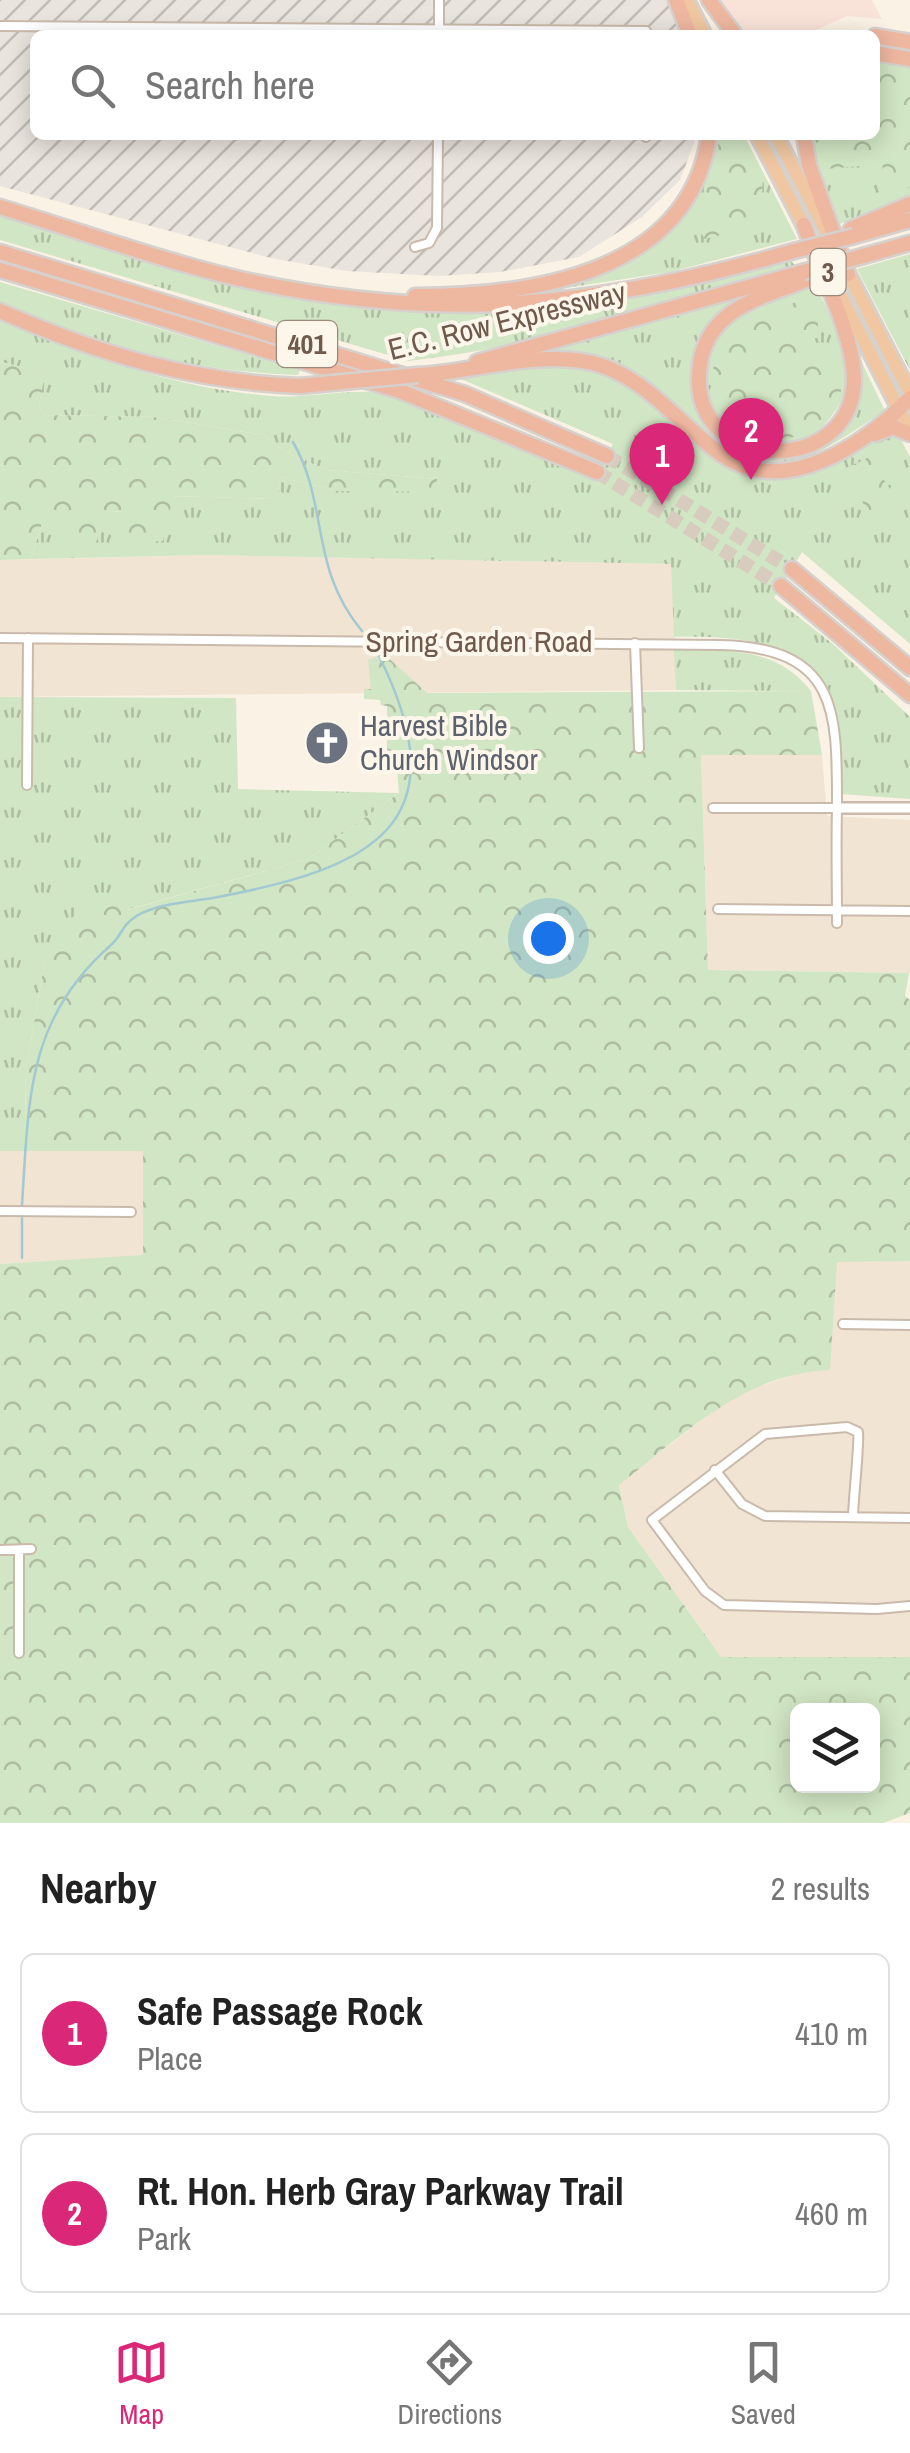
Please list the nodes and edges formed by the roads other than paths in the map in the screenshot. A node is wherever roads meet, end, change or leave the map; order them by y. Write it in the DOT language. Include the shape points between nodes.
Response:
graph roads {
  1 [pos="440,0"];
  2 [pos="676,0"];
  3 [pos="687,0"];
  4 [pos="708,0"];
  5 [pos="0,26"];
  6 [pos="293,30"];
  7 [pos="439,30"];
  8 [pos="688,30"];
  9 [pos="702,30"];
  10 [pos="723,30"];
  11 [pos="731,30"];
  12 [pos="880,37"];
  13 [pos="910,42"];
  14 [pos="880,55"];
  15 [pos="910,59"];
  16 [pos="438,140"];
  17 [pos="707,140"];
  18 [pos="760,140"];
  19 [pos="779,140"];
  20 [pos="805,140"];
  21 [pos="910,204"];
  22 [pos="0,207"];
  23 [pos="910,220"];
  24 [pos="804,225"];
  25 [pos="852,232"];
  26 [pos="910,243"];
  27 [pos="415,247"];
  28 [pos="0,252"];
  29 [pos="845,269"];
  30 [pos="0,270"];
  31 [pos="804,276"];
  32 [pos="310,293"];
  33 [pos="0,311"];
  34 [pos="468,368"];
  35 [pos="906,400"];
  36 [pos="910,432"];
  37 [pos="856,442"];
  38 [pos="608,456"];
  39 [pos="597,472"];
  40 [pos="792,569"];
  41 [pos="781,586"];
  42 [pos="0,638"];
  43 [pos="28,638"];
  44 [pos="635,643"];
  45 [pos="910,668"];
  46 [pos="910,695"];
  47 [pos="639,748"];
  48 [pos="27,785"];
  49 [pos="714,808"];
  50 [pos="836,808"];
  51 [pos="910,808"];
  52 [pos="718,910"];
  53 [pos="837,912"];
  54 [pos="910,912"];
  55 [pos="837,923"];
  56 [pos="0,1211"];
  57 [pos="132,1212"];
  58 [pos="843,1324"];
  59 [pos="910,1325"];
  60 [pos="715,1470"];
  61 [pos="853,1517"];
  62 [pos="910,1518"];
  63 [pos="31,1549"];
  64 [pos="0,1550"];
  65 [pos="19,1550"];
  66 [pos="910,1606"];
  67 [pos="20,1653"];
  1 -- 7 [label="street"];
  2 -- 8 [label="highway"];
  3 -- 9 [label="highway"];
  4 -- 10 [label="highway"];
  4 -- 11 [label="highway"];
  5 -- 6 [label="street"];
  12 -- 13 [label="highway"];
  14 -- 15 [label="highway"];
  16 -- 27 [label="street" via="437,228 429,243"];
  17 -- 32 [label="highway" via="684,204 653,238 609,265 484,293"];
  18 -- 24 [label="highway, 3"];
  19 -- 29 [label="highway, 3"];
  20 -- 29 [label="highway"];
  21 -- 25 [label="highway"];
  22 -- 32 [label="highway, E.C. Row Expressway" via="206,270"];
  23 -- 25 [label="highway, E.C. Row Expressway"];
  24 -- 31 [label="highway" via="848,343 853,391 841,419 810,446 781,454 752,450 709,416 698,383 700,358 715,329 736,310"];
  24 -- 35 [label="highway, 3"];
  25 -- 32 [label="highway, E.C. Row Expressway, bridge" via="654,288 573,301 455,306"];
  26 -- 29 [label="highway, bridge" via="863,256"];
  28 -- 38 [label="highway, 401" via="437,384"];
  29 -- 31 [label="highway, bridge"];
  29 -- 35 [label="highway, 3"];
  30 -- 39 [label="highway, 401" via="400,392"];
  31 -- 34 [label="highway, E.C. Row Expressway"];
  33 -- 34 [label="highway, E.C. Row Expressway, bridge" via="90,348 218,379 300,386"];
  34 -- 37 [label="highway" via="561,360 608,368 654,395 721,454 763,471 812,465"];
  35 -- 36 [label="highway, 3"];
  35 -- 37 [label="highway"];
  36 -- 37 [label="highway" via="890,427"];
  40 -- 45 [label="highway"];
  41 -- 46 [label="highway"];
  42 -- 43 [label="street, Spring Garden Road"];
  43 -- 44 [label="street, Spring Garden Road"];
  43 -- 48 [label="street"];
  44 -- 47 [label="street"];
  44 -- 50 [label="street, Spring Garden Road" via="758,646 800,664 824,693 836,723"];
  49 -- 50 [label="street"];
  50 -- 51 [label="street"];
  50 -- 53 [label="street, Spring Garden Road"];
  52 -- 53 [label="street"];
  53 -- 54 [label="street"];
  53 -- 55 [label="street, Spring Garden Road"];
  56 -- 57 [label="street"];
  58 -- 59 [label="street"];
  60 -- 61 [label="street" via="756,1513"];
  60 -- 61 [label="street" via="771,1432 852,1427 860,1440"];
  60 -- 66 [label="street" via="652,1520 717,1602 747,1609"];
  61 -- 62 [label="street"];
  63 -- 65 [label="street"];
  64 -- 65 [label="street"];
  65 -- 67 [label="street"];
}
